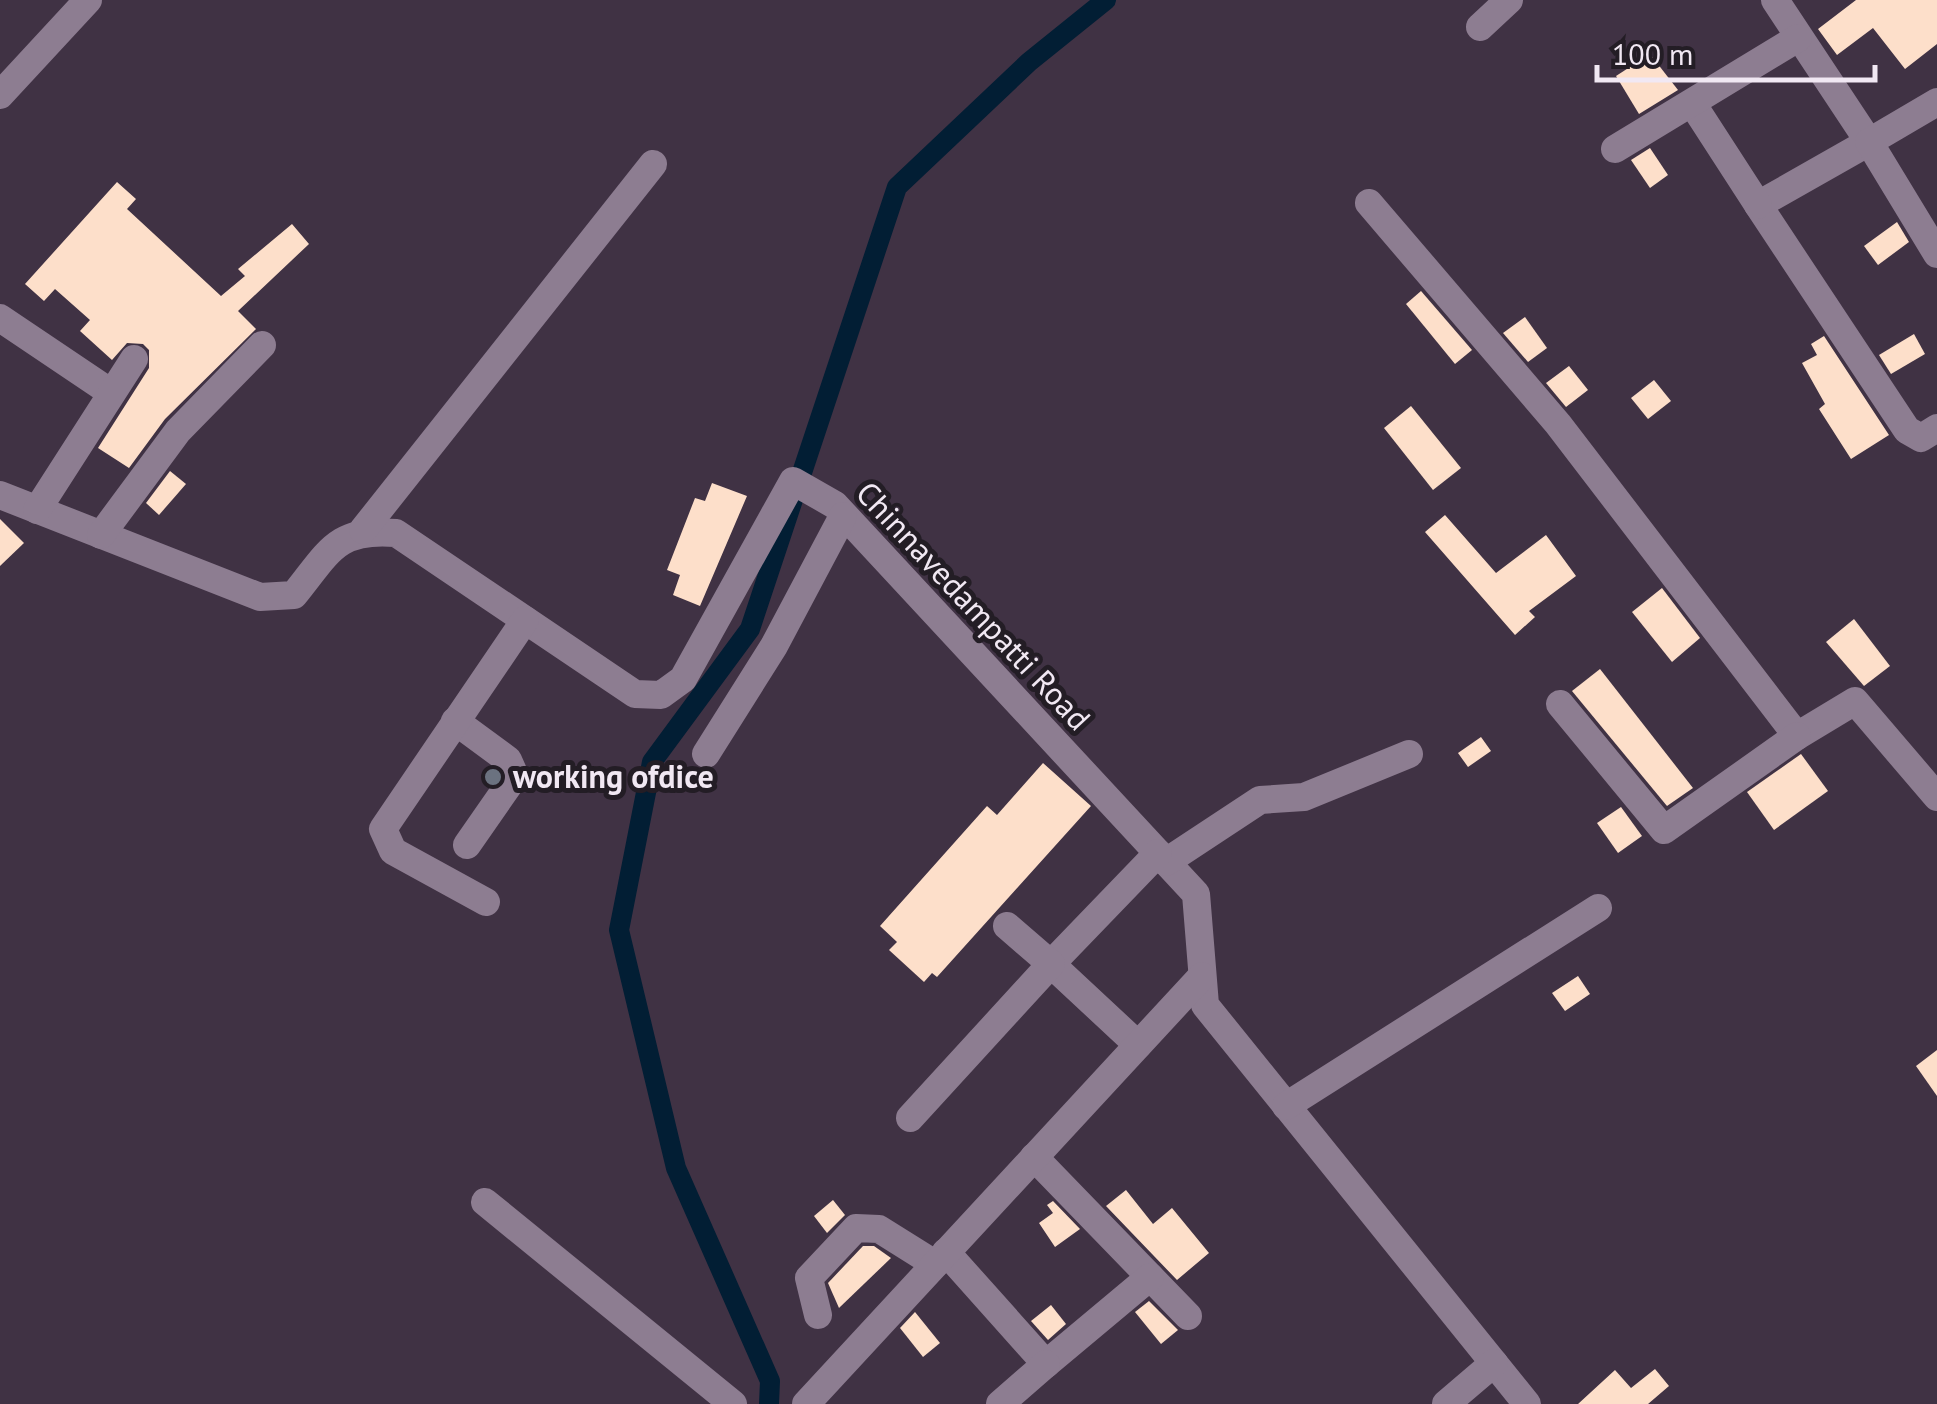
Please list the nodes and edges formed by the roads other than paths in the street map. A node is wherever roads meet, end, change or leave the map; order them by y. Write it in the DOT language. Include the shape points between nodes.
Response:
graph roads {
  1 [pos="88,0"];
  2 [pos="1508,0"];
  3 [pos="1774,0"];
  4 [pos="1480,27"];
  5 [pos="1798,38"];
  6 [pos="0,95"];
  7 [pos="1937,102"];
  8 [pos="1692,103"];
  9 [pos="1869,142"];
  10 [pos="1615,149"];
  11 [pos="654,164"];
  12 [pos="1368,203"];
  13 [pos="1758,205"];
  14 [pos="1937,254"];
  15 [pos="4,330"];
  16 [pos="262,345"];
  17 [pos="134,359"];
  18 [pos="110,392"];
  19 [pos="1937,428"];
  20 [pos="0,496"];
  21 [pos="37,510"];
  22 [pos="839,510"];
  23 [pos="363,530"];
  24 [pos="102,535"];
  25 [pos="525,620"];
  26 [pos="1560,704"];
  27 [pos="454,721"];
  28 [pos="1797,736"];
  29 [pos="706,754"];
  30 [pos="1410,754"];
  31 [pos="1937,797"];
  32 [pos="466,846"];
  33 [pos="1162,858"];
  34 [pos="486,902"];
  35 [pos="1598,908"];
  36 [pos="1008,926"];
  37 [pos="1051,964"];
  38 [pos="1202,976"];
  39 [pos="1138,1045"];
  40 [pos="1286,1106"];
  41 [pos="910,1118"];
  42 [pos="1034,1157"];
  43 [pos="486,1202"];
  44 [pos="941,1258"];
  45 [pos="1150,1277"];
  46 [pos="818,1315"];
  47 [pos="1188,1316"];
  48 [pos="1046,1364"];
  49 [pos="1494,1364"];
  50 [pos="733,1404"];
  51 [pos="806,1404"];
  52 [pos="1000,1404"];
  53 [pos="1446,1404"];
  54 [pos="1527,1404"];
  1 -- 6 [label="street"];
  2 -- 4 [label="street"];
  3 -- 5 [label="street"];
  5 -- 8 [label="street"];
  5 -- 9 [label="street"];
  7 -- 9 [label="street"];
  8 -- 10 [label="street"];
  8 -- 13 [label="street"];
  9 -- 13 [label="street"];
  9 -- 14 [label="street"];
  11 -- 23 [label="street"];
  12 -- 28 [label="street" via="1558,424"];
  13 -- 19 [label="street" via="1907,430 1921,438"];
  15 -- 18 [label="street"];
  16 -- 24 [label="street" via="178,432"];
  17 -- 18 [label="street"];
  18 -- 21 [label="street"];
  20 -- 21 [label="street"];
  21 -- 24 [label="street"];
  22 -- 25 [label="street, Chinnavedampatti Road" via="793,481 683,680 661,695 635,694"];
  22 -- 29 [label="street" via="774,646"];
  22 -- 33 [label="street, Chinnavedampatti Road"];
  23 -- 24 [label="street" via="335,545 294,595 260,597"];
  23 -- 25 [label="street, Chinnavedampatti Road" via="396,533"];
  25 -- 27 [label="street"];
  26 -- 28 [label="street" via="1664,830"];
  27 -- 32 [label="street" via="508,760 515,776"];
  27 -- 34 [label="street" via="383,829 393,850"];
  28 -- 31 [label="street" via="1855,701"];
  30 -- 33 [label="street" via="1304,798 1260,800"];
  33 -- 37 [label="street"];
  33 -- 38 [label="street, Chinnavedampatti Road" via="1196,894"];
  35 -- 40 [label="street"];
  36 -- 37 [label="street"];
  37 -- 39 [label="street"];
  37 -- 41 [label="street"];
  38 -- 39 [label="street"];
  38 -- 40 [label="street, Chinnavedampatti Road" via="1205,1005"];
  39 -- 42 [label="street"];
  40 -- 49 [label="street, Chinnavedampatti Road"];
  42 -- 44 [label="street"];
  42 -- 45 [label="street"];
  43 -- 50 [label="street"];
  44 -- 46 [label="street" via="879,1229 856,1228 808,1278"];
  44 -- 48 [label="street"];
  44 -- 51 [label="street"];
  45 -- 47 [label="street"];
  45 -- 48 [label="street"];
  48 -- 52 [label="street"];
  49 -- 53 [label="street"];
  49 -- 54 [label="street, Chinnavedampatti Road"];
}
